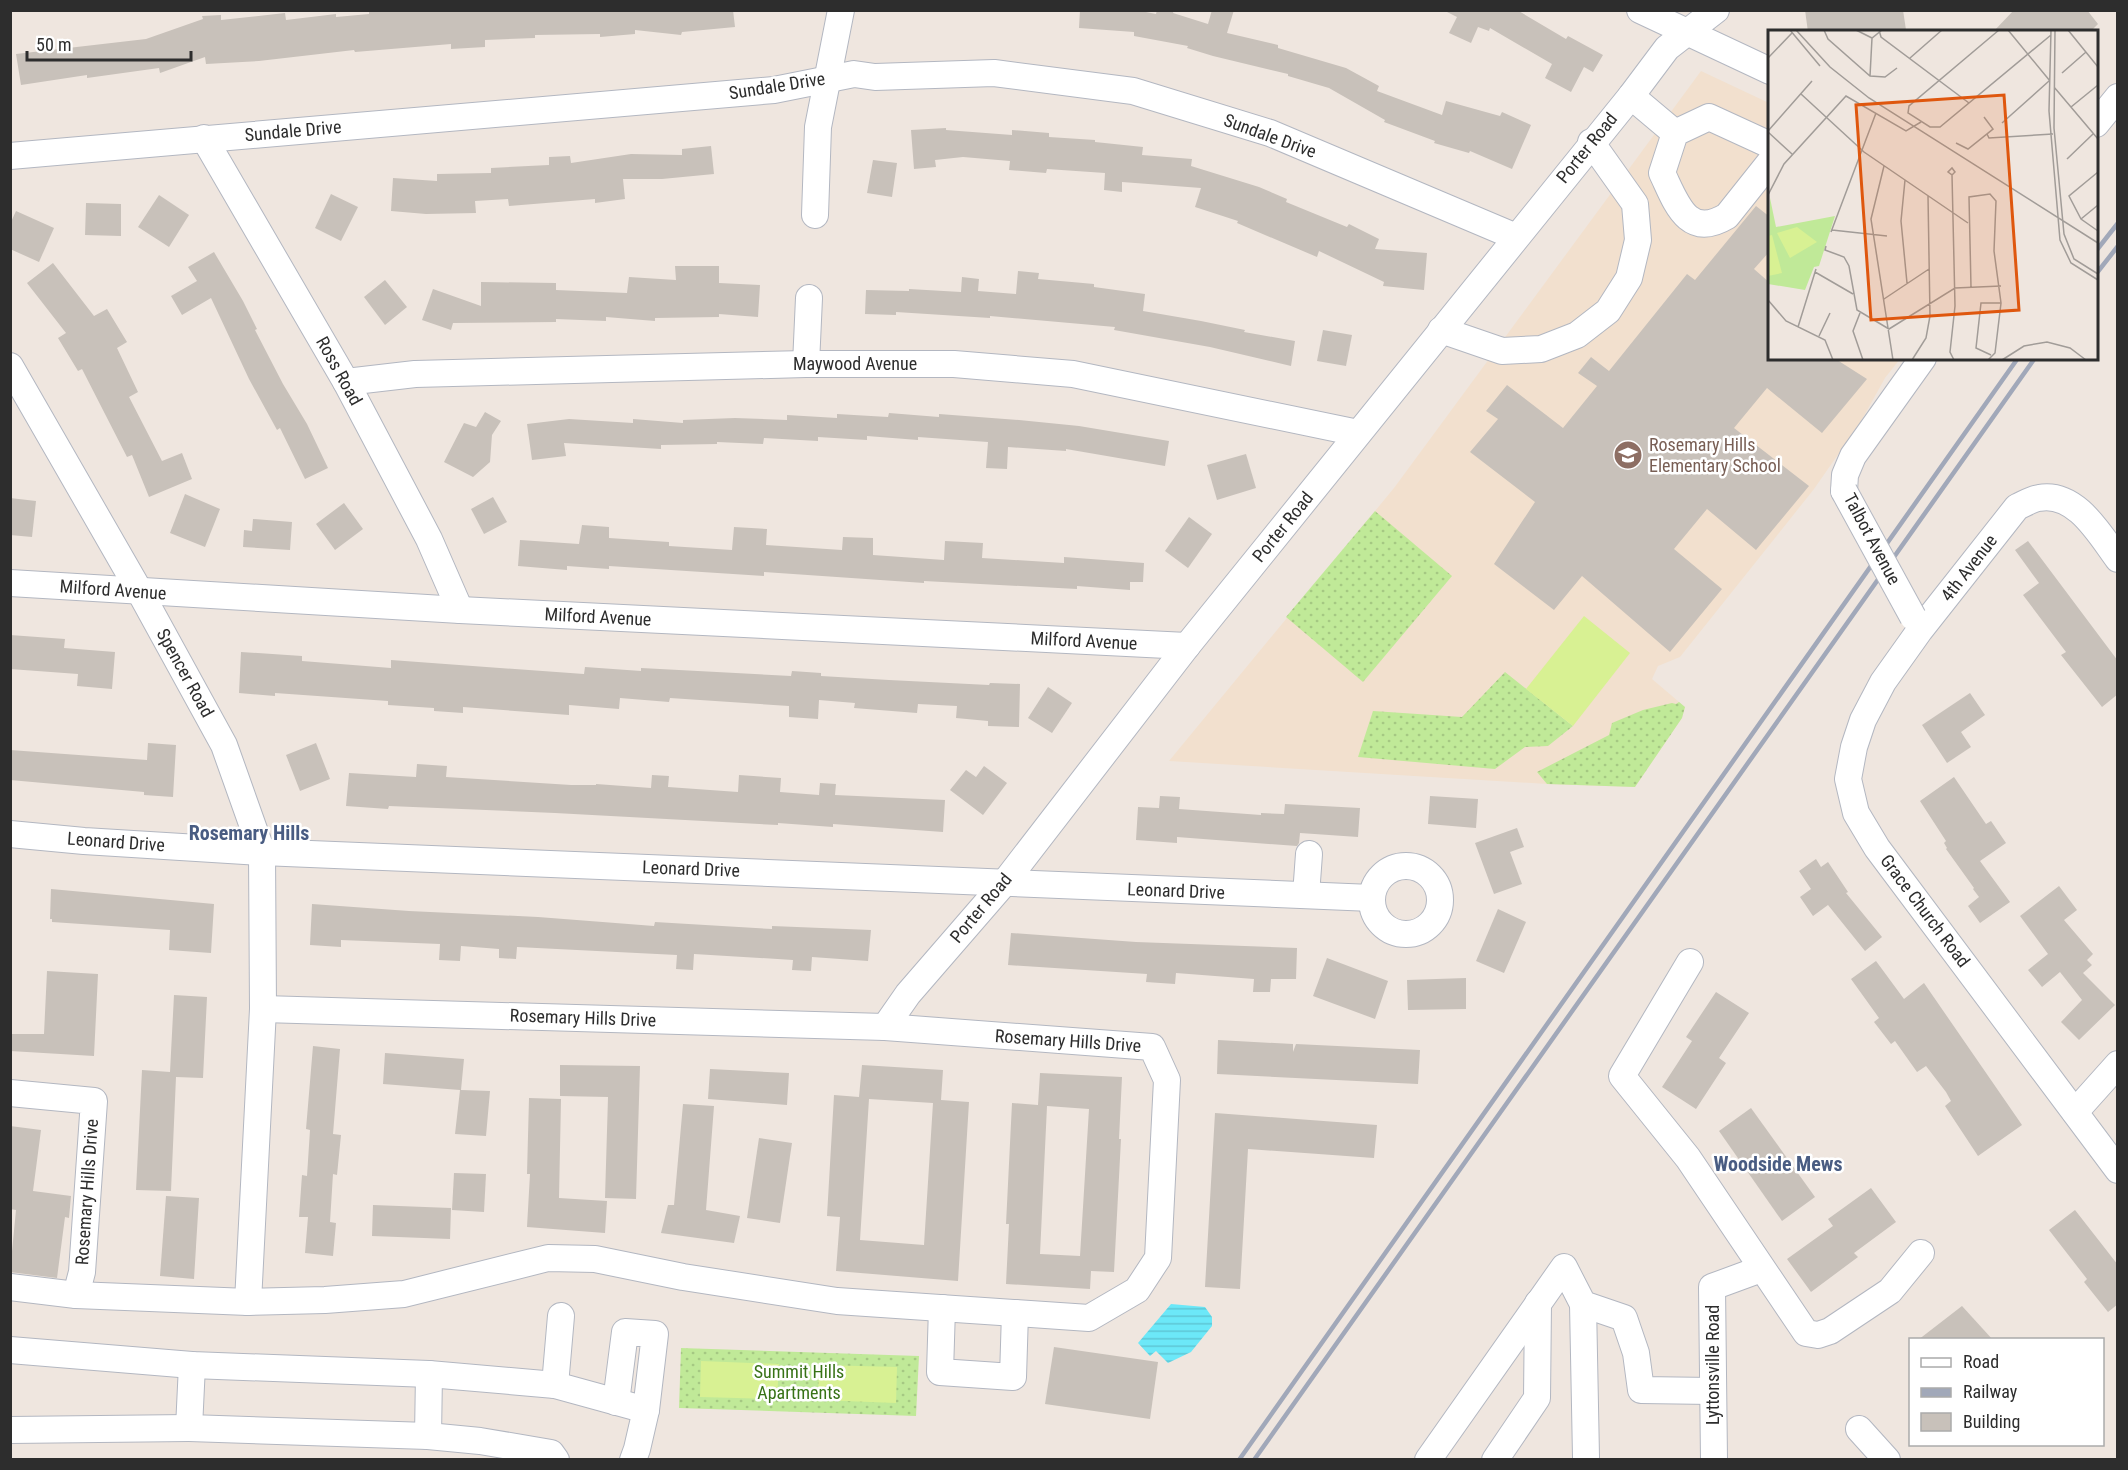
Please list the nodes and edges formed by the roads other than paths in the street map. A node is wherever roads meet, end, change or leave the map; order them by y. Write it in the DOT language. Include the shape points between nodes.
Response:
graph roads {
  1 [pos="841,10"];
  2 [pos="1640,10"];
  3 [pos="1716,10"];
  4 [pos="1687,32"];
  5 [pos="1768,70"];
  6 [pos="827,78"];
  7 [pos="1630,96"];
  8 [pos="2118,97"];
  9 [pos="2098,123"];
  10 [pos="1675,133"];
  11 [pos="204,138"];
  12 [pos="1591,142"];
  13 [pos="1768,145"];
  14 [pos="10,156"];
  15 [pos="1768,165"];
  16 [pos="814,215"];
  17 [pos="1516,237"];
  18 [pos="809,298"];
  19 [pos="1441,330"];
  20 [pos="1922,360"];
  21 [pos="806,364"];
  22 [pos="10,366"];
  23 [pos="346,382"];
  24 [pos="1358,433"];
  25 [pos="2118,559"];
  26 [pos="10,583"];
  27 [pos="140,592"];
  28 [pos="460,610"];
  29 [pos="1917,623"];
  30 [pos="1187,646"];
  31 [pos="10,834"];
  32 [pos="262,852"];
  33 [pos="1309,854"];
  34 [pos="1005,882"];
  35 [pos="1306,896"];
  36 [pos="1372,898"];
  37 [pos="1690,963"];
  38 [pos="263,1009"];
  39 [pos="885,1027"];
  40 [pos="2118,1064"];
  41 [pos="10,1093"];
  42 [pos="2075,1112"];
  43 [pos="2118,1170"];
  44 [pos="1922,1253"];
  45 [pos="1761,1269"];
  46 [pos="10,1287"];
  47 [pos="76,1294"];
  48 [pos="248,1302"];
  49 [pos="1538,1303"];
  50 [pos="1583,1304"];
  51 [pos="942,1308"];
  52 [pos="1015,1313"];
  53 [pos="561,1316"];
  54 [pos="10,1350"];
  55 [pos="192,1365"];
  56 [pos="429,1374"];
  57 [pos="555,1385"];
  58 [pos="1712,1391"];
  59 [pos="616,1402"];
  60 [pos="646,1410"];
  61 [pos="189,1428"];
  62 [pos="1859,1429"];
  63 [pos="10,1430"];
  64 [pos="428,1436"];
  65 [pos="481,1450"];
  66 [pos="1586,1457"];
  67 [pos="556,1460"];
  68 [pos="633,1460"];
  69 [pos="1428,1460"];
  70 [pos="1495,1460"];
  71 [pos="1714,1460"];
  72 [pos="1887,1460"];
  1 -- 6 [label="street"];
  2 -- 4 [label="street"];
  3 -- 4 [label="street, Porter Road"];
  4 -- 5 [label="street"];
  4 -- 7 [label="street, Porter Road" via="1666,48"];
  6 -- 11 [label="street, Sundale Drive" via="774,90"];
  6 -- 16 [label="street" via="819,127"];
  6 -- 17 [label="street, Sundale Drive" via="854,74 875,77 994,72 1133,91 1270,133"];
  7 -- 10 [label="street"];
  7 -- 12 [label="street, Porter Road"];
  8 -- 9 [label="street"];
  10 -- 13 [label="street" via="1708,117"];
  10 -- 15 [label="street" via="1662,173 1681,212 1698,223 1718,222 1727,216"];
  11 -- 14 [label="street, Sundale Drive"];
  11 -- 23 [label="street, Ross Road"];
  12 -- 17 [label="street, Porter Road"];
  12 -- 19 [label="street" via="1635,204 1638,240 1629,278 1608,311 1577,335 1541,349 1502,351"];
  17 -- 19 [label="street, Porter Road"];
  18 -- 21 [label="street"];
  19 -- 24 [label="street, Porter Road"];
  20 -- 29 [label="street, Talbot Avenue, bridge" via="1853,456 1845,475 1844,491"];
  21 -- 23 [label="street, Maywood Avenue" via="415,374"];
  21 -- 24 [label="street, Maywood Avenue" via="954,364 1073,374"];
  22 -- 27 [label="street, Spencer Road"];
  23 -- 28 [label="street, Ross Road" via="429,539"];
  24 -- 30 [label="street, Porter Road"];
  25 -- 29 [label="street, 4th Avenue" via="2091,522 2068,503 2039,498 2017,507"];
  26 -- 27 [label="street, Milford Avenue"];
  27 -- 28 [label="street, Milford Avenue"];
  27 -- 32 [label="street, Spencer Road" via="224,745"];
  28 -- 30 [label="street, Milford Avenue"];
  29 -- 42 [label="street, Grace Church Road" via="1863,720 1854,747 1848,779 1856,813 1877,848"];
  30 -- 34 [label="street, Porter Road"];
  31 -- 32 [label="street, Leonard Drive"];
  32 -- 34 [label="street, Leonard Drive"];
  32 -- 38 [label="street, Spencer Road"];
  33 -- 35 [label="street"];
  34 -- 35 [label="street, Leonard Drive"];
  34 -- 39 [label="street, Porter Road" via="908,994"];
  35 -- 36 [label="street, Leonard Drive"];
  37 -- 45 [label="street" via="1622,1077 1688,1158"];
  38 -- 39 [label="street, Rosemary Hills Drive"];
  38 -- 48 [label="street"];
  39 -- 52 [label="street, Rosemary Hills Drive" via="1152,1047 1167,1080 1158,1258 1137,1290 1089,1318"];
  40 -- 42 [label="street"];
  41 -- 47 [label="street, Rosemary Hills Drive" via="94,1101 82,1272"];
  42 -- 43 [label="street, Grace Church Road"];
  44 -- 45 [label="street" via="1890,1291 1818,1335 1806,1333"];
  45 -- 58 [label="street, Lyttonsville Road" via="1712,1287"];
  46 -- 47 [label="street, Rosemary Hills Drive"];
  47 -- 48 [label="street, Rosemary Hills Drive"];
  48 -- 51 [label="street, Rosemary Hills Drive" via="404,1294 548,1258 595,1259 837,1301"];
  49 -- 50 [label="street" via="1564,1267"];
  49 -- 69 [label="street"];
  49 -- 70 [label="street" via="1537,1398"];
  50 -- 58 [label="street" via="1623,1318 1636,1353 1641,1390"];
  50 -- 66 [label="street"];
  51 -- 52 [label="street, Rosemary Hills Drive"];
  51 -- 52 [label="street" via="940,1372 1013,1377"];
  53 -- 57 [label="street"];
  54 -- 55 [label="street"];
  55 -- 56 [label="street"];
  55 -- 61 [label="street"];
  56 -- 57 [label="street"];
  56 -- 64 [label="street"];
  57 -- 59 [label="street"];
  58 -- 71 [label="street, Lyttonsville Road"];
  59 -- 60 [label="street"];
  59 -- 60 [label="street" via="625,1332 655,1334"];
  60 -- 68 [label="street"];
  61 -- 63 [label="street"];
  61 -- 64 [label="street"];
  62 -- 72 [label="street"];
  64 -- 65 [label="street"];
  65 -- 67 [label="street" via="552,1453"];
}
